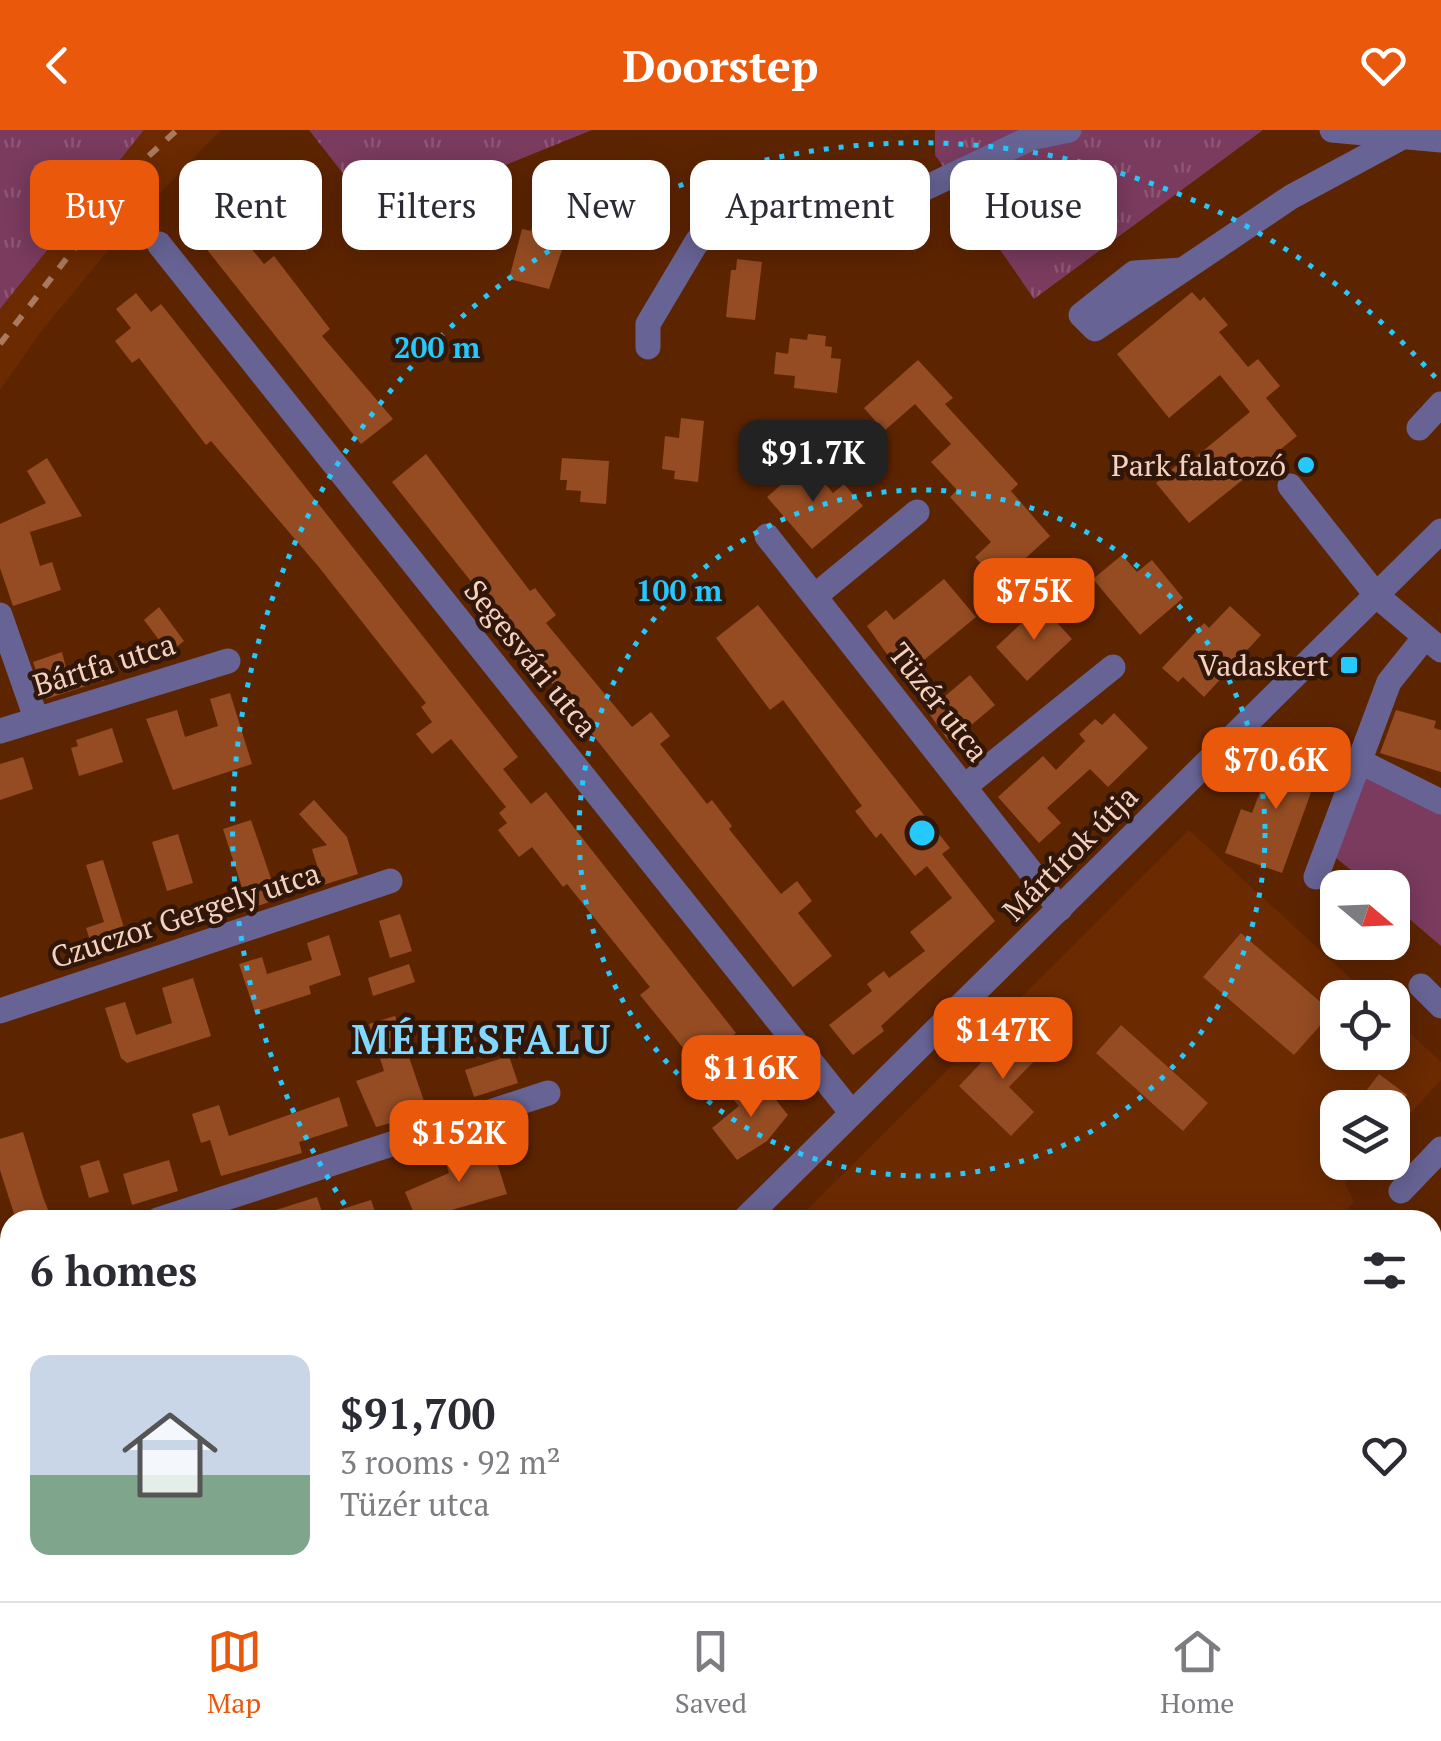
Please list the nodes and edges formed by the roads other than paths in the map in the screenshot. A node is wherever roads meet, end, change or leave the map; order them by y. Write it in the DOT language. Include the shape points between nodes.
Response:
graph roads {
  1 [pos="1069,130"];
  2 [pos="1332,130"];
  3 [pos="1408,134"];
  4 [pos="1441,140"];
  5 [pos="159,244"];
  6 [pos="1182,270"];
  7 [pos="648,346"];
  8 [pos="1441,404"];
  9 [pos="1420,428"];
  10 [pos="1290,486"];
  11 [pos="918,512"];
  12 [pos="1441,531"];
  13 [pos="767,536"];
  14 [pos="814,596"];
  15 [pos="1377,596"];
  16 [pos="0,615"];
  17 [pos="1433,644"];
  18 [pos="228,661"];
  19 [pos="1113,667"];
  20 [pos="36,718"];
  21 [pos="0,731"];
  22 [pos="1359,761"];
  23 [pos="964,787"];
  24 [pos="1441,802"];
  25 [pos="1316,877"];
  26 [pos="390,880"];
  27 [pos="1060,909"];
  28 [pos="1421,986"];
  29 [pos="1441,1006"];
  30 [pos="0,1011"];
  31 [pos="548,1093"];
  32 [pos="851,1112"];
  33 [pos="1441,1149"];
  34 [pos="1401,1191"];
  35 [pos="189,1210"];
  36 [pos="754,1210"];
  1 -- 7 [label="street" via="1031,138 900,200 831,218 756,221 698,240 648,324"];
  2 -- 3 [label="street"];
  3 -- 4 [label="street"];
  3 -- 6 [label="street" via="1291,197"];
  5 -- 32 [label="street, Segesvári utca"];
  8 -- 9 [label="street"];
  10 -- 15 [label="street"];
  11 -- 14 [label="street"];
  12 -- 15 [label="street, Mártírok útja"];
  13 -- 14 [label="street, Tüzér utca"];
  14 -- 23 [label="street, Tüzér utca"];
  15 -- 17 [label="street"];
  15 -- 27 [label="street, Mártírok útja"];
  16 -- 20 [label="street"];
  17 -- 22 [label="street" via="1389,682"];
  18 -- 20 [label="street, Bártfa utca"];
  19 -- 23 [label="street"];
  20 -- 21 [label="street, Bártfa utca"];
  22 -- 24 [label="street"];
  22 -- 25 [label="street"];
  23 -- 27 [label="street, Tüzér utca"];
  26 -- 30 [label="street, Czuczor Gergely utca"];
  27 -- 32 [label="street, Mártírok útja"];
  28 -- 29 [label="street"];
  31 -- 35 [label="street"];
  32 -- 36 [label="street, Mártírok útja"];
  33 -- 34 [label="street"];
}
